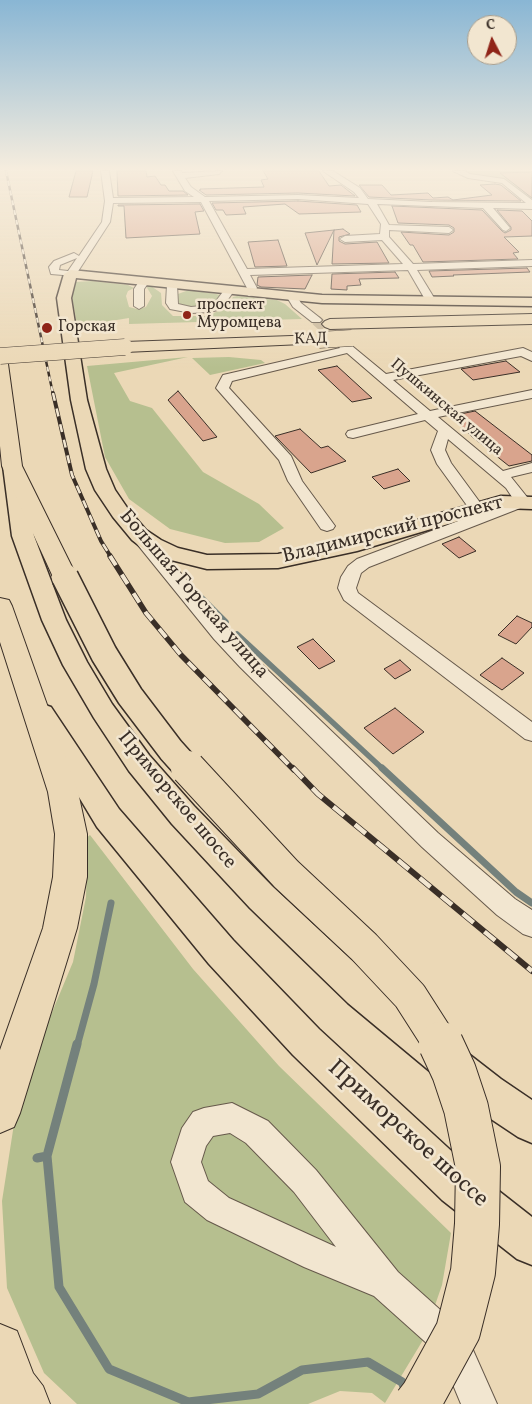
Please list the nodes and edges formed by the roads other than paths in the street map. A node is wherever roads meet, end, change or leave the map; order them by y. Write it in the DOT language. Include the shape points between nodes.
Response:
graph roads {
  1 [pos="94,237"];
  2 [pos="224,237"];
  3 [pos="359,237"];
  4 [pos="388,237"];
  5 [pos="345,239"];
  6 [pos="64,248"];
  7 [pos="78,256"];
  8 [pos="532,263"];
  9 [pos="411,267"];
  10 [pos="244,272"];
  11 [pos="71,274"];
  12 [pos="144,282"];
  13 [pos="172,285"];
  14 [pos="229,291"];
  15 [pos="249,292"];
  16 [pos="292,297"];
  17 [pos="431,301"];
  18 [pos="532,302"];
  19 [pos="139,306"];
  20 [pos="532,319"];
  21 [pos="312,324"];
  22 [pos="86,334"];
  23 [pos="532,334"];
  24 [pos="57,336"];
  25 [pos="348,344"];
  26 [pos="0,356"];
  27 [pos="532,357"];
  28 [pos="0,364"];
  29 [pos="383,378"];
  30 [pos="532,394"];
  31 [pos="428,415"];
  32 [pos="447,432"];
  33 [pos="353,434"];
  34 [pos="12,466"];
  35 [pos="532,467"];
  36 [pos="500,476"];
  37 [pos="527,502"];
  38 [pos="476,508"];
  39 [pos="327,526"];
  40 [pos="139,534"];
  41 [pos="207,562"];
  42 [pos="178,582"];
  43 [pos="0,606"];
  44 [pos="34,702"];
  45 [pos="532,733"];
  46 [pos="532,925"];
  47 [pos="0,1114"];
  48 [pos="532,1123"];
  49 [pos="532,1244"];
  50 [pos="386,1284"];
  51 [pos="0,1348"];
  52 [pos="25,1404"];
  53 [pos="416,1404"];
  54 [pos="479,1404"];
  1 -- 7 [label="street, Большая Горская улица"];
  2 -- 10 [label="street"];
  3 -- 5 [label="street"];
  4 -- 9 [label="street"];
  6 -- 7 [label="street" via="65,253"];
  7 -- 11 [label="street, Большая Горская улица"];
  7 -- 11 [label="street" via="62,260 54,267 55,272"];
  8 -- 9 [label="street"];
  9 -- 10 [label="street"];
  9 -- 17 [label="street"];
  10 -- 15 [label="street" via="252,288"];
  11 -- 12 [label="main road"];
  11 -- 40 [label="main road, Большая Горская улица" via="64,298 79,400 91,453 105,490"];
  12 -- 13 [label="main road"];
  12 -- 19 [label="street" via="139,289"];
  13 -- 14 [label="main road"];
  13 -- 14 [label="street" via="172,303 181,309 217,307"];
  14 -- 15 [label="main road"];
  15 -- 16 [label="main road"];
  16 -- 17 [label="main road"];
  16 -- 21 [label="street"];
  17 -- 18 [label="main road"];
  20 -- 21 [label="highway, КАД"];
  22 -- 24 [label="highway"];
  23 -- 25 [label="highway, КАД"];
  25 -- 26 [label="highway, КАД, bridge" via="319,340 125,347"];
  25 -- 29 [label="street, Пушкинская улица"];
  25 -- 39 [label="street" via="228,378 222,388 286,459 295,481"];
  27 -- 29 [label="street" via="523,352"];
  28 -- 34 [label="highway, Приморское шоссе"];
  29 -- 31 [label="street, Пушкинская улица"];
  30 -- 31 [label="street"];
  31 -- 32 [label="street, Пушкинская улица"];
  31 -- 33 [label="street"];
  32 -- 36 [label="street, Пушкинская улица"];
  32 -- 38 [label="street" via="442,434 438,450 444,464"];
  34 -- 48 [label="main road, Приморское шоссе" via="23,536 54,620 102,711 139,763 260,897 360,991 487,1093"];
  34 -- 53 [label="highway, bridge" via="104,654 130,696 171,750 280,868 410,996 440,1042 454,1072 466,1108 478,1167 474,1272 458,1331"];
  35 -- 36 [label="street"];
  36 -- 37 [label="street, Пушкинская улица"];
  37 -- 38 [label="main road, Владимирский проспект" via="501,502"];
  37 -- 45 [label="street" via="363,564 354,570 347,588 350,596 361,605"];
  38 -- 41 [label="main road, Владимирский проспект" via="303,558 252,563"];
  40 -- 41 [label="main road, Владимирский проспект" via="171,553"];
  40 -- 42 [label="street, Большая Горская улица"];
  41 -- 42 [label="street" via="187,565 178,573"];
  42 -- 46 [label="street, Большая Горская улица" via="247,662 430,840 506,907"];
  43 -- 44 [label="highway, Приморское шоссе"];
  44 -- 47 [label="highway" via="63,792 70,825 70,876 60,928"];
  44 -- 49 [label="main road, Приморское шоссе" via="108,818 221,952 306,1042 450,1178"];
  50 -- 50 [label="street" via="304,1181 257,1132 232,1118 204,1123 193,1139 186,1162 196,1191 218,1209"];
  50 -- 54 [label="street" via="453,1344"];
  51 -- 52 [label="highway" via="14,1388"];
}
